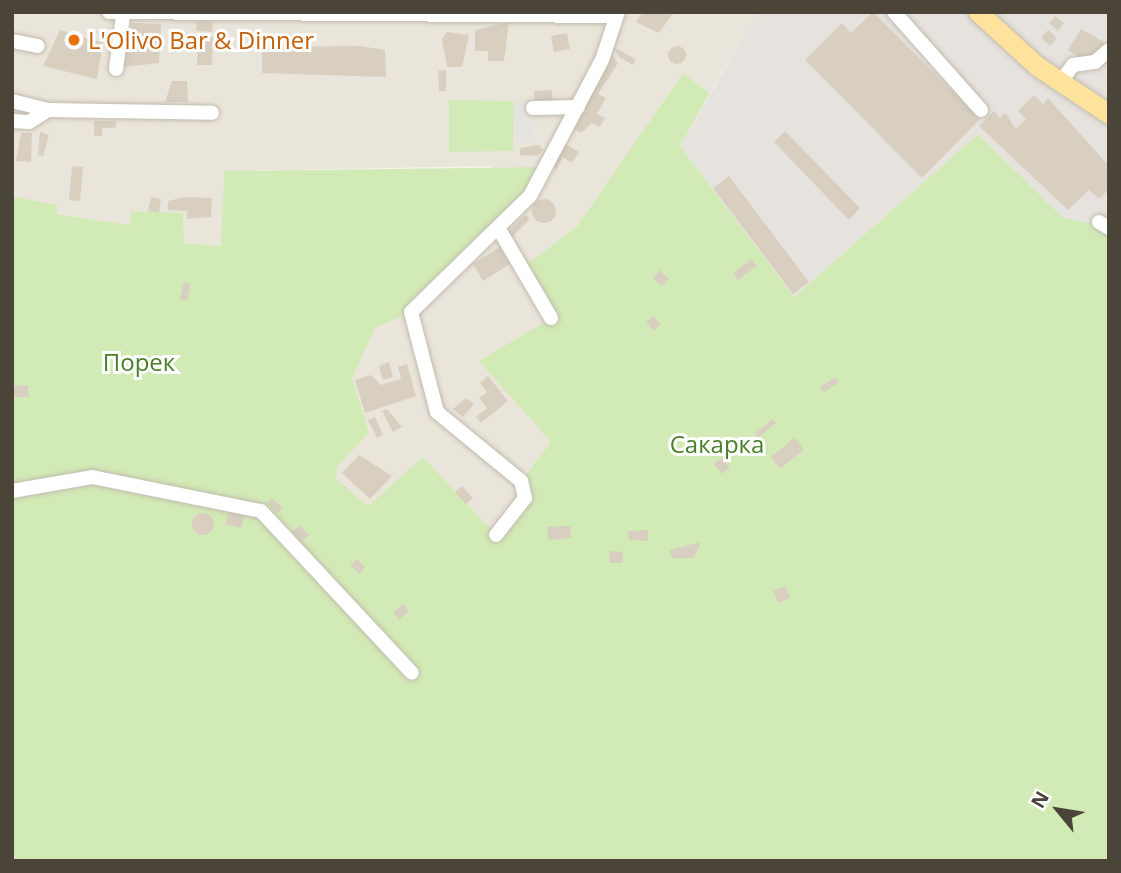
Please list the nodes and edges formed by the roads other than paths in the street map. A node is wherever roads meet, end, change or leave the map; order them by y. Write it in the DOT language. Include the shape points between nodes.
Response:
graph roads {
  1 [pos="894,12"];
  2 [pos="978,12"];
  3 [pos="124,14"];
  4 [pos="616,14"];
  5 [pos="364,15"];
  6 [pos="12,41"];
  7 [pos="38,47"];
  8 [pos="1109,50"];
  9 [pos="116,69"];
  10 [pos="1060,83"];
  11 [pos="12,101"];
  12 [pos="578,107"];
  13 [pos="533,108"];
  14 [pos="48,110"];
  15 [pos="981,110"];
  16 [pos="212,113"];
  17 [pos="1109,114"];
  18 [pos="12,121"];
  19 [pos="500,230"];
  20 [pos="551,318"];
  21 [pos="12,491"];
  22 [pos="496,535"];
  23 [pos="412,673"];
  1 -- 15 [label="street"];
  2 -- 10 [label="main road"];
  3 -- 5 [label="street"];
  3 -- 9 [label="street"];
  4 -- 5 [label="street"];
  4 -- 12 [label="street"];
  6 -- 7 [label="street"];
  8 -- 10 [label="street" via="1095,62 1073,65"];
  10 -- 17 [label="main road"];
  11 -- 14 [label="street"];
  12 -- 13 [label="street"];
  12 -- 19 [label="street" via="530,196"];
  14 -- 16 [label="street"];
  14 -- 18 [label="street" via="29,122"];
  19 -- 20 [label="street"];
  19 -- 22 [label="street" via="411,312 437,412 521,481 526,498"];
  21 -- 23 [label="street" via="92,477 261,511"];
}
